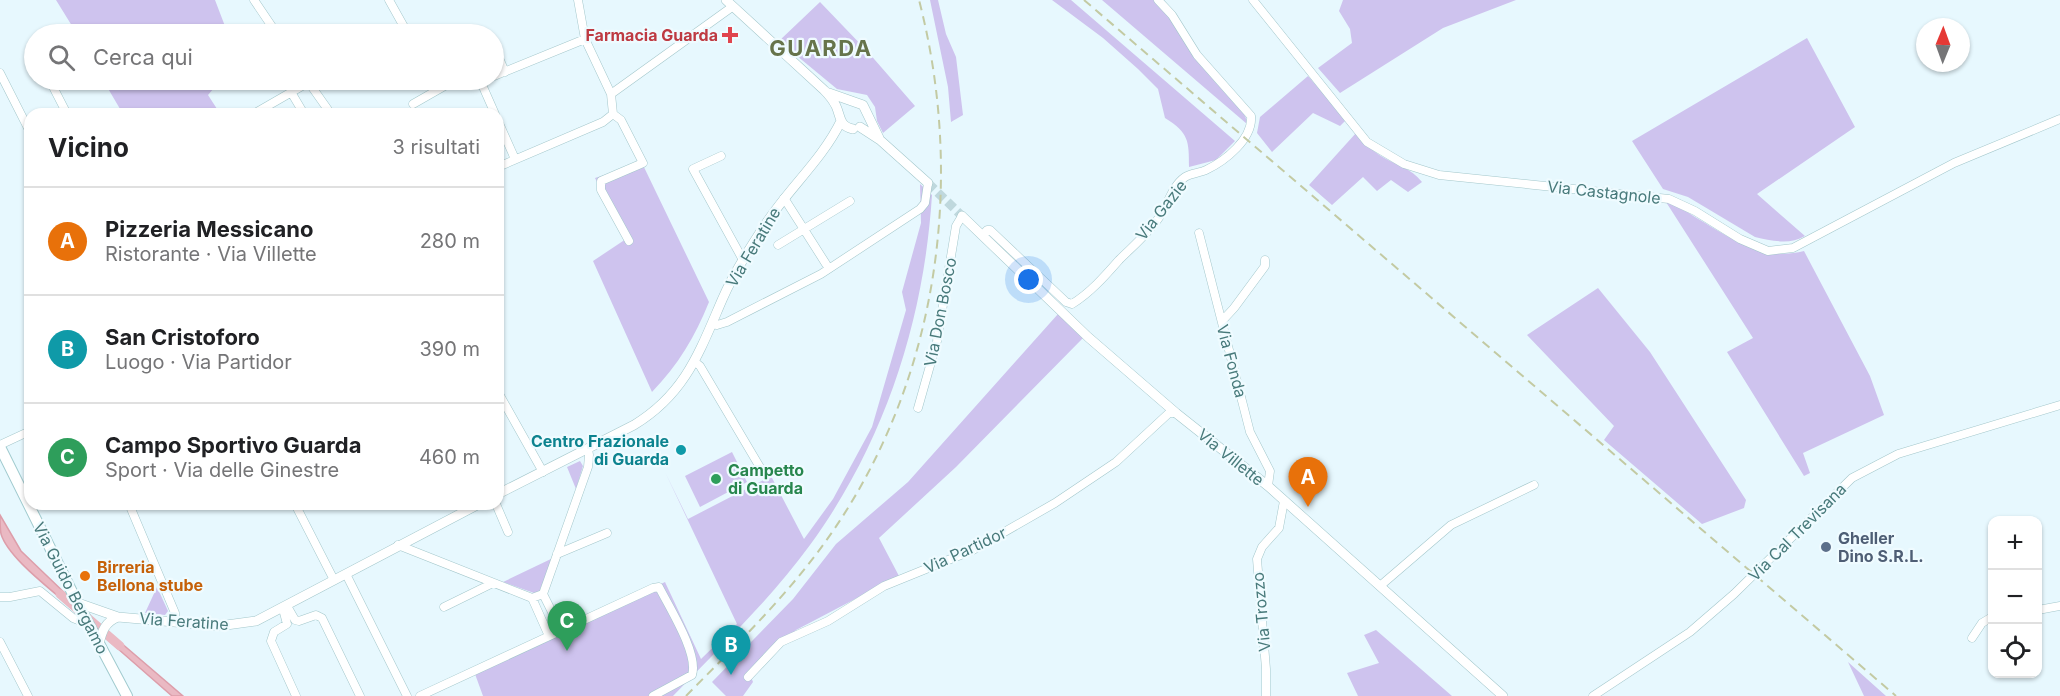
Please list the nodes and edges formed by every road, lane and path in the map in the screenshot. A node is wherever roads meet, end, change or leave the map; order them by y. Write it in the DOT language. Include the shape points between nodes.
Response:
graph roads {
  1 [pos="254,0"];
  2 [pos="389,0"];
  3 [pos="578,0"];
  4 [pos="1158,0"];
  5 [pos="1253,0"];
  6 [pos="729,3"];
  7 [pos="270,24"];
  8 [pos="402,24"];
  9 [pos="585,39"];
  10 [pos="504,72"];
  11 [pos="0,73"];
  12 [pos="55,90"];
  13 [pos="294,90"];
  14 [pos="314,90"];
  15 [pos="438,90"];
  16 [pos="486,90"];
  17 [pos="824,90"];
  18 [pos="291,92"];
  19 [pos="612,94"];
  20 [pos="853,100"];
  21 [pos="413,104"];
  22 [pos="64,108"];
  23 [pos="264,108"];
  24 [pos="300,108"];
  25 [pos="327,108"];
  26 [pos="493,108"];
  27 [pos="867,113"];
  28 [pos="613,114"];
  29 [pos="840,118"];
  30 [pos="2060,119"];
  31 [pos="24,120"];
  32 [pos="857,128"];
  33 [pos="504,134"];
  34 [pos="880,140"];
  35 [pos="829,143"];
  36 [pos="721,156"];
  37 [pos="515,159"];
  38 [pos="504,164"];
  39 [pos="928,183"];
  40 [pos="784,198"];
  41 [pos="850,201"];
  42 [pos="962,216"];
  43 [pos="804,229"];
  44 [pos="1199,233"];
  45 [pos="983,235"];
  46 [pos="629,241"];
  47 [pos="778,245"];
  48 [pos="743,260"];
  49 [pos="1265,260"];
  50 [pos="826,264"];
  51 [pos="1222,321"];
  52 [pos="712,324"];
  53 [pos="695,362"];
  54 [pos="504,403"];
  55 [pos="2060,405"];
  56 [pos="918,408"];
  57 [pos="1176,412"];
  58 [pos="24,434"];
  59 [pos="0,446"];
  60 [pos="588,449"];
  61 [pos="543,472"];
  62 [pos="764,474"];
  63 [pos="1534,485"];
  64 [pos="1268,486"];
  65 [pos="504,491"];
  66 [pos="24,494"];
  67 [pos="1284,501"];
  68 [pos="32,510"];
  69 [pos="132,510"];
  70 [pos="298,510"];
  71 [pos="467,510"];
  72 [pos="499,510"];
  73 [pos="508,532"];
  74 [pos="607,533"];
  75 [pos="398,545"];
  76 [pos="557,554"];
  77 [pos="346,574"];
  78 [pos="334,580"];
  79 [pos="493,583"];
  80 [pos="1380,586"];
  81 [pos="543,594"];
  82 [pos="0,597"];
  83 [pos="532,598"];
  84 [pos="78,603"];
  85 [pos="2060,606"];
  86 [pos="444,607"];
  87 [pos="285,608"];
  88 [pos="2042,609"];
  89 [pos="103,613"];
  90 [pos="115,618"];
  91 [pos="1988,619"];
  92 [pos="174,621"];
  93 [pos="89,624"];
  94 [pos="561,630"];
  95 [pos="549,636"];
  96 [pos="1972,638"];
  97 [pos="0,642"];
  98 [pos="99,645"];
  99 [pos="748,677"];
  100 [pos="28,696"];
  101 [pos="127,696"];
  102 [pos="296,696"];
  103 [pos="360,696"];
  104 [pos="407,696"];
  105 [pos="420,696"];
  106 [pos="653,696"];
  107 [pos="1266,696"];
  108 [pos="1503,696"];
  109 [pos="1593,696"];
  1 -- 7 [label="street"];
  2 -- 8 [label="street"];
  3 -- 9 [label="street"];
  4 -- 45 [label="street, Via Gazie" via="1197,55 1251,116 1246,137 1220,162 1184,177 1149,230 1089,292 1072,304 990,230"];
  5 -- 30 [label="street, Via Castagnole" via="1367,142 1393,159 1439,175 1669,199 1740,239 1768,250 1792,248 1954,163"];
  6 -- 17 [label="street"];
  6 -- 19 [label="street"];
  9 -- 10 [label="street"];
  9 -- 19 [label="street"];
  11 -- 31 [label="street"];
  12 -- 22 [label="street"];
  13 -- 18 [label="street"];
  14 -- 25 [label="street"];
  15 -- 21 [label="street"];
  16 -- 26 [label="street"];
  17 -- 20 [label="street"];
  17 -- 29 [label="street"];
  18 -- 23 [label="street"];
  18 -- 24 [label="street"];
  19 -- 28 [label="street"];
  20 -- 27 [label="street" via="863,105"];
  20 -- 29 [label="street" via="843,105"];
  27 -- 32 [label="street" via="866,121"];
  27 -- 34 [label="street"];
  28 -- 37 [label="street" via="603,122"];
  28 -- 46 [label="street" via="621,120 643,163 601,181"];
  29 -- 32 [label="street" via="847,127"];
  29 -- 35 [label="street, Via Feratine"];
  32 -- 34 [label="street"];
  32 -- 35 [label="street, Via Feratine"];
  33 -- 37 [label="street"];
  34 -- 39 [label="street"];
  35 -- 40 [label="street, Via Feratine"];
  36 -- 48 [label="street" via="693,169"];
  37 -- 38 [label="street"];
  39 -- 52 [label="street" via="920,209 829,269 727,322"];
  40 -- 43 [label="street"];
  40 -- 48 [label="street, Via Feratine"];
  41 -- 43 [label="street"];
  42 -- 45 [label="street, Via Villette"];
  42 -- 56 [label="street, Via Don Bosco" via="956,225 937,341"];
  43 -- 47 [label="street"];
  43 -- 50 [label="street"];
  44 -- 51 [label="street, Via Fonda"];
  45 -- 57 [label="street, Via Villette" via="1088,337"];
  48 -- 52 [label="street, Via Feratine"];
  49 -- 51 [label="street" via="1265,266"];
  51 -- 64 [label="street, Via Fonda" via="1250,432 1270,471"];
  52 -- 53 [label="street, Via Feratine"];
  53 -- 60 [label="street, Via Feratine" via="681,385 653,413"];
  53 -- 62 [label="street"];
  54 -- 61 [label="street"];
  55 -- 109 [label="street, Via Cal Trevisana" via="1898,454 1852,478 1690,632"];
  57 -- 64 [label="street, Via Villette"];
  57 -- 99 [label="street, Via Partidor" via="1169,413 1116,462 1055,503 973,550 884,586 828,621 781,642"];
  58 -- 59 [label="street"];
  59 -- 66 [label="main road, Via Guido Bergamo"];
  60 -- 61 [label="street, Via Feratine"];
  60 -- 76 [label="street" via="588,467"];
  61 -- 65 [label="street, Via Feratine"];
  63 -- 80 [label="street" via="1451,525"];
  64 -- 67 [label="street, Via Villette"];
  67 -- 80 [label="street, Via Villette"];
  67 -- 107 [label="street, Via Trozzo" via="1279,528 1257,559"];
  68 -- 84 [label="main road, Via Guido Bergamo"];
  69 -- 92 [label="street" via="175,613"];
  70 -- 78 [label="street"];
  71 -- 75 [label="street, Via Feratine"];
  72 -- 73 [label="street"];
  74 -- 76 [label="street"];
  75 -- 77 [label="street, Via Feratine"];
  75 -- 79 [label="street"];
  76 -- 81 [label="street"];
  77 -- 78 [label="street, Via Feratine"];
  77 -- 104 [label="street"];
  78 -- 87 [label="street, Via Feratine"];
  79 -- 83 [label="street"];
  79 -- 86 [label="street"];
  80 -- 108 [label="street, Via Villette"];
  81 -- 83 [label="street"];
  81 -- 94 [label="street"];
  82 -- 93 [label="street" via="40,591 73,618"];
  83 -- 95 [label="street"];
  84 -- 89 [label="street, Via Feratine"];
  84 -- 93 [label="main road, Via Guido Bergamo"];
  85 -- 88 [label="street"];
  87 -- 92 [label="street, Via Feratine" via="243,624 219,626"];
  87 -- 102 [label="street" via="287,624 274,632 271,641"];
  87 -- 103 [label="street" via="295,620 316,615 322,618"];
  89 -- 90 [label="street, Via Feratine"];
  89 -- 93 [label="street" via="92,616"];
  90 -- 92 [label="street, Via Feratine"];
  90 -- 93 [label="street"];
  90 -- 98 [label="street" via="101,633"];
  91 -- 96 [label="street"];
  93 -- 98 [label="main road, Via Guido Bergamo"];
  94 -- 95 [label="street"];
  94 -- 106 [label="street" via="659,587 690,651 694,670 692,675"];
  95 -- 105 [label="street"];
  97 -- 100 [label="street"];
  98 -- 101 [label="main road, Via Guido Bergamo"];
}
